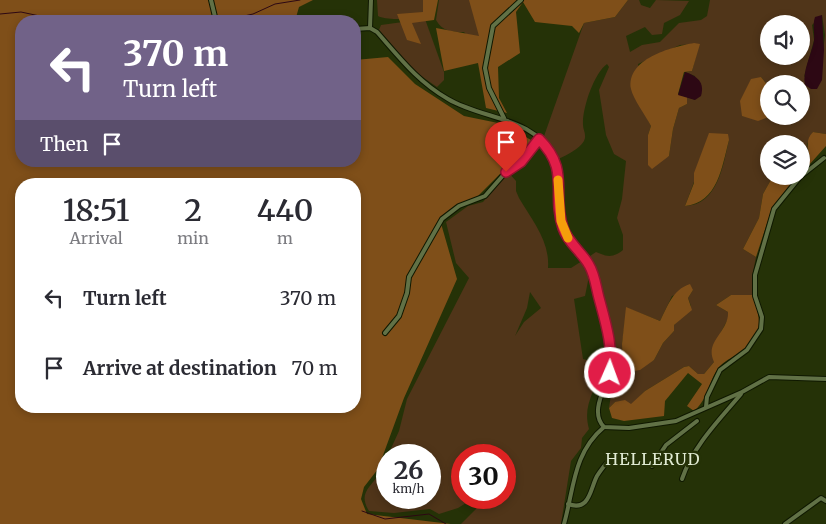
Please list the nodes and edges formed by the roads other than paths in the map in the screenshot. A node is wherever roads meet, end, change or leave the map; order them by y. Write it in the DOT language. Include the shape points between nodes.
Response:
graph roads {
  1 [pos="211,0"];
  2 [pos="371,0"];
  3 [pos="522,0"];
  4 [pos="215,15"];
  5 [pos="361,28"];
  6 [pos="370,28"];
  7 [pos="504,118"];
  8 [pos="539,139"];
  9 [pos="824,158"];
  10 [pos="385,333"];
  11 [pos="826,379"];
  12 [pos="742,392"];
  13 [pos="706,407"];
  14 [pos="696,421"];
  15 [pos="604,427"];
  16 [pos="614,454"];
  17 [pos="652,466"];
  18 [pos="682,479"];
  19 [pos="826,501"];
  20 [pos="568,504"];
  21 [pos="564,524"];
  22 [pos="785,524"];
  1 -- 4 [label="street"];
  2 -- 6 [label="street"];
  3 -- 7 [label="street" via="493,26 485,68 489,88"];
  5 -- 6 [label="street"];
  6 -- 7 [label="street" via="426,85 473,112"];
  7 -- 8 [label="street" via="524,127"];
  8 -- 10 [label="street" via="486,196 459,206 442,219 409,277 399,316"];
  8 -- 15 [label="street" via="556,163 561,221 570,240 590,267 609,333 610,373 598,408"];
  9 -- 13 [label="street" via="800,177 774,209 755,275 761,329 747,350 720,370"];
  11 -- 12 [label="street" via="776,375"];
  12 -- 13 [label="street"];
  12 -- 18 [label="street" via="699,445"];
  13 -- 15 [label="street" via="676,421 630,428"];
  14 -- 17 [label="street" via="666,445"];
  15 -- 20 [label="street" via="577,467"];
  16 -- 20 [label="street" via="596,478 585,503 577,506"];
  19 -- 22 [label="street" via="821,498 814,501"];
  20 -- 21 [label="street"];
}
